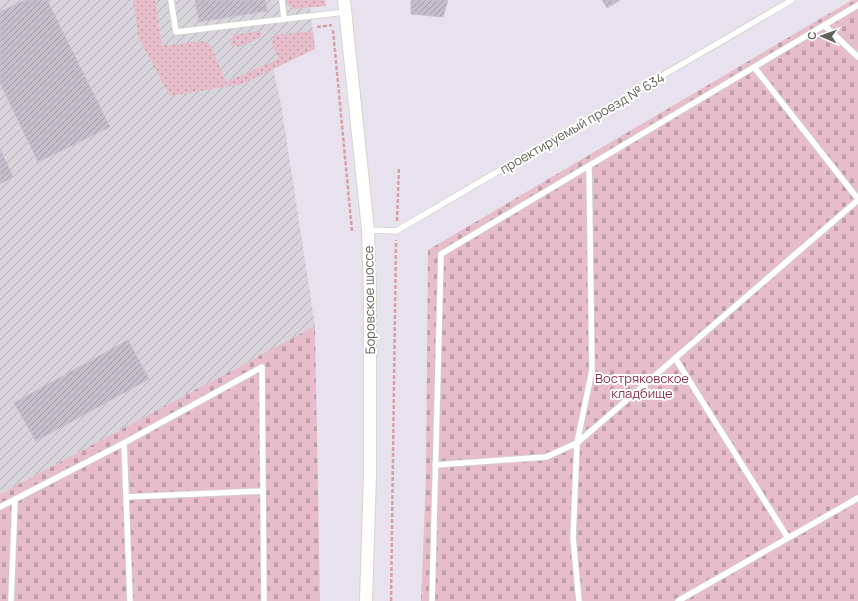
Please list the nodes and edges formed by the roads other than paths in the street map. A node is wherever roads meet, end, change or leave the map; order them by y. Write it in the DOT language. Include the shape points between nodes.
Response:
graph roads {
  1 [pos="171,0"];
  2 [pos="282,0"];
  3 [pos="792,0"];
  4 [pos="858,5"];
  5 [pos="345,6"];
  6 [pos="284,19"];
  7 [pos="824,26"];
  8 [pos="858,57"];
  9 [pos="754,68"];
  10 [pos="589,166"];
  11 [pos="858,199"];
  12 [pos="368,230"];
  13 [pos="675,358"];
  14 [pos="124,443"];
  15 [pos="576,443"];
  16 [pos="436,465"];
  17 [pos="263,491"];
  18 [pos="126,497"];
  19 [pos="858,498"];
  20 [pos="15,499"];
  21 [pos="0,507"];
  22 [pos="788,538"];
  23 [pos="11,601"];
  24 [pos="130,601"];
  25 [pos="264,601"];
  26 [pos="366,601"];
  27 [pos="432,601"];
  28 [pos="579,601"];
  29 [pos="678,601"];
  1 -- 6 [label="lane" via="176,32"];
  2 -- 6 [label="lane"];
  3 -- 12 [label="lane, проектируемый проезд № 634" via="396,231"];
  4 -- 7 [label="lane"];
  5 -- 6 [label="lane" via="331,14"];
  5 -- 12 [label="street, Боровское шоссе"];
  7 -- 8 [label="lane"];
  7 -- 9 [label="lane"];
  9 -- 10 [label="lane"];
  9 -- 11 [label="lane"];
  10 -- 15 [label="lane" via="592,370"];
  10 -- 16 [label="lane" via="441,254"];
  11 -- 13 [label="lane"];
  12 -- 26 [label="street, Боровское шоссе" via="370,459"];
  13 -- 15 [label="lane"];
  13 -- 22 [label="lane"];
  14 -- 17 [label="lane" via="262,367"];
  14 -- 18 [label="lane"];
  14 -- 20 [label="lane"];
  15 -- 16 [label="lane" via="546,457"];
  15 -- 28 [label="lane" via="573,538"];
  16 -- 27 [label="lane"];
  17 -- 18 [label="lane"];
  17 -- 25 [label="lane"];
  18 -- 24 [label="lane"];
  19 -- 22 [label="lane"];
  20 -- 21 [label="lane"];
  20 -- 23 [label="lane"];
  22 -- 29 [label="lane"];
}
